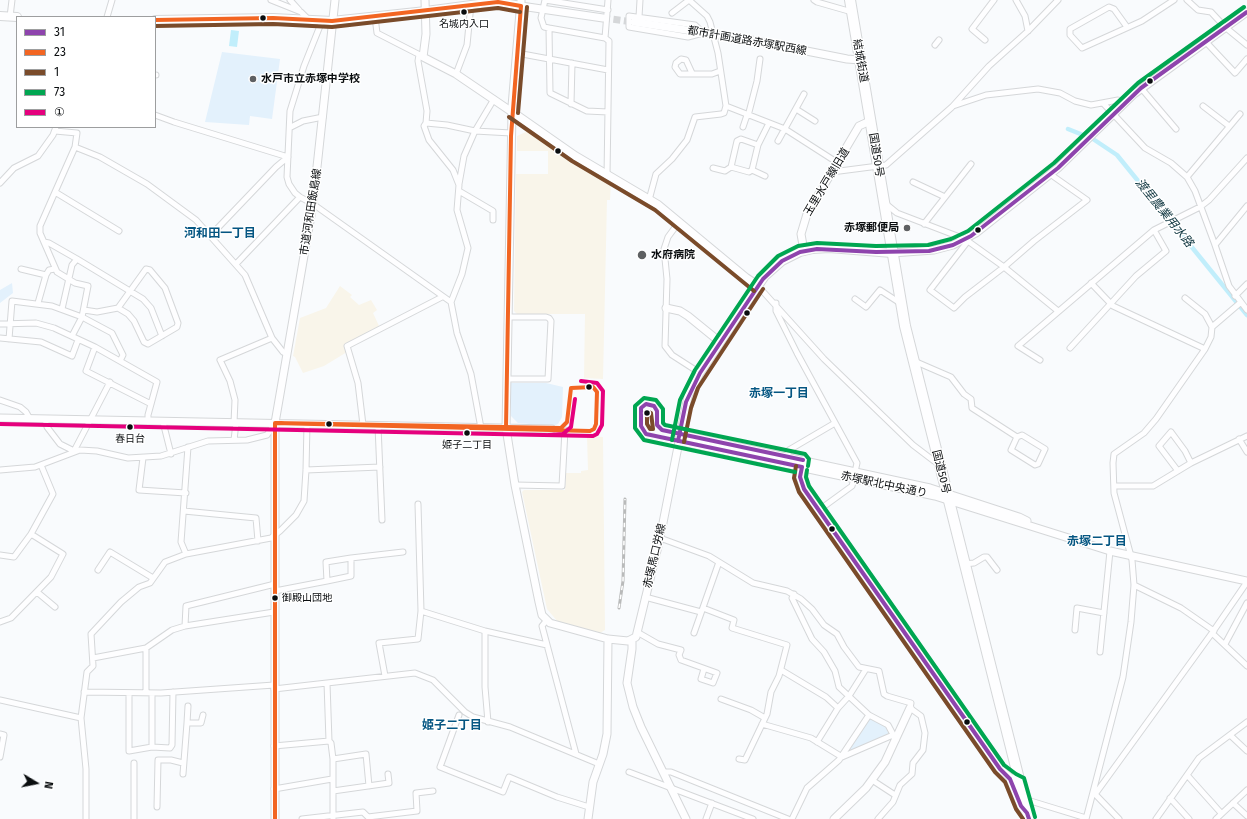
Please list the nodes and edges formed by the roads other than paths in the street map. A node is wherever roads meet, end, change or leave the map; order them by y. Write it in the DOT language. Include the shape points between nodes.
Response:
graph roads {
  1 [pos="12,0"];
  2 [pos="112,0"];
  3 [pos="271,0"];
  4 [pos="290,0"];
  5 [pos="335,0"];
  6 [pos="425,0"];
  7 [pos="545,0"];
  8 [pos="608,0"];
  9 [pos="640,0"];
  10 [pos="689,0"];
  11 [pos="814,0"];
  12 [pos="850,0"];
  13 [pos="994,0"];
  14 [pos="1016,0"];
  15 [pos="1058,0"];
  16 [pos="1174,0"];
  17 [pos="1188,0"];
  18 [pos="521,3"];
  19 [pos="471,4"];
  20 [pos="542,9"];
  21 [pos="608,10"];
  22 [pos="426,11"];
  23 [pos="301,12"];
  24 [pos="852,12"];
  25 [pos="1247,12"];
  26 [pos="672,13"];
  27 [pos="0,16"];
  28 [pos="107,16"];
  29 [pos="13,17"];
  30 [pos="375,17"];
  31 [pos="603,18"];
  32 [pos="637,19"];
  33 [pos="156,20"];
  34 [pos="309,20"];
  35 [pos="322,21"];
  36 [pos="332,21"];
  37 [pos="1127,27"];
  38 [pos="1225,27"];
  39 [pos="549,28"];
  40 [pos="1028,31"];
  41 [pos="713,34"];
  42 [pos="605,38"];
  43 [pos="939,40"];
  44 [pos="985,40"];
  45 [pos="1205,41"];
  46 [pos="936,45"];
  47 [pos="1247,45"];
  48 [pos="517,52"];
  49 [pos="421,56"];
  50 [pos="550,59"];
  51 [pos="760,59"];
  52 [pos="1247,59"];
  53 [pos="860,60"];
  54 [pos="572,63"];
  55 [pos="608,70"];
  56 [pos="720,71"];
  57 [pos="692,73"];
  58 [pos="456,74"];
  59 [pos="1141,88"];
  60 [pos="804,94"];
  61 [pos="494,98"];
  62 [pos="1125,102"];
  63 [pos="1103,103"];
  64 [pos="571,104"];
  65 [pos="726,106"];
  66 [pos="1203,106"];
  67 [pos="952,107"];
  68 [pos="796,109"];
  69 [pos="512,112"];
  70 [pos="608,112"];
  71 [pos="1113,114"];
  72 [pos="1240,114"];
  73 [pos="156,115"];
  74 [pos="747,115"];
  75 [pos="323,117"];
  76 [pos="814,121"];
  77 [pos="870,121"];
  78 [pos="426,123"];
  79 [pos="768,123"];
  80 [pos="1230,126"];
  81 [pos="291,127"];
  82 [pos="743,127"];
  83 [pos="56,129"];
  84 [pos="785,129"];
  85 [pos="1176,129"];
  86 [pos="475,131"];
  87 [pos="511,133"];
  88 [pos="778,141"];
  89 [pos="758,145"];
  90 [pos="74,147"];
  91 [pos="288,157"];
  92 [pos="1247,158"];
  93 [pos="838,163"];
  94 [pos="971,164"];
  95 [pos="731,167"];
  96 [pos="878,167"];
  97 [pos="713,168"];
  98 [pos="752,170"];
  99 [pos="832,172"];
  100 [pos="1050,174"];
  101 [pos="607,176"];
  102 [pos="765,176"];
  103 [pos="1187,177"];
  104 [pos="913,182"];
  105 [pos="0,183"];
  106 [pos="459,185"];
  107 [pos="459,191"];
  108 [pos="55,192"];
  109 [pos="300,197"];
  110 [pos="945,197"];
  111 [pos="649,200"];
  112 [pos="883,202"];
  113 [pos="314,204"];
  114 [pos="1247,206"];
  115 [pos="1200,207"];
  116 [pos="493,220"];
  117 [pos="679,222"];
  118 [pos="924,224"];
  119 [pos="119,230"];
  120 [pos="1154,230"];
  121 [pos="211,235"];
  122 [pos="967,240"];
  123 [pos="44,242"];
  124 [pos="1216,245"];
  125 [pos="804,251"];
  126 [pos="892,253"];
  127 [pos="77,259"];
  128 [pos="236,264"];
  129 [pos="1004,267"];
  130 [pos="21,269"];
  131 [pos="55,269"];
  132 [pos="46,275"];
  133 [pos="68,279"];
  134 [pos="1091,283"];
  135 [pos="1247,284"];
  136 [pos="758,286"];
  137 [pos="130,290"];
  138 [pos="1235,296"];
  139 [pos="442,297"];
  140 [pos="1185,298"];
  141 [pos="855,299"];
  142 [pos="451,302"];
  143 [pos="38,303"];
  144 [pos="776,303"];
  145 [pos="900,303"];
  146 [pos="1111,304"];
  147 [pos="1239,304"];
  148 [pos="118,308"];
  149 [pos="666,308"];
  150 [pos="62,309"];
  151 [pos="84,310"];
  152 [pos="1247,310"];
  153 [pos="1058,312"];
  154 [pos="82,317"];
  155 [pos="508,317"];
  156 [pos="0,324"];
  157 [pos="10,324"];
  158 [pos="1212,327"];
  159 [pos="72,336"];
  160 [pos="162,336"];
  161 [pos="0,338"];
  162 [pos="272,338"];
  163 [pos="9,339"];
  164 [pos="78,340"];
  165 [pos="720,342"];
  166 [pos="95,347"];
  167 [pos="1070,348"];
  168 [pos="1205,349"];
  169 [pos="287,354"];
  170 [pos="1040,360"];
  171 [pos="120,361"];
  172 [pos="912,361"];
  173 [pos="700,373"];
  174 [pos="507,379"];
  175 [pos="110,382"];
  176 [pos="0,400"];
  177 [pos="152,404"];
  178 [pos="0,418"];
  179 [pos="30,419"];
  180 [pos="44,419"];
  181 [pos="91,420"];
  182 [pos="148,421"];
  183 [pos="163,422"];
  184 [pos="235,423"];
  185 [pos="274,423"];
  186 [pos="834,423"];
  187 [pos="307,424"];
  188 [pos="364,425"];
  189 [pos="378,426"];
  190 [pos="481,428"];
  191 [pos="506,428"];
  192 [pos="552,429"];
  193 [pos="565,430"];
  194 [pos="1247,436"];
  195 [pos="679,437"];
  196 [pos="1017,437"];
  197 [pos="1239,439"];
  198 [pos="234,440"];
  199 [pos="188,447"];
  200 [pos="74,451"];
  201 [pos="1247,452"];
  202 [pos="171,454"];
  203 [pos="787,457"];
  204 [pos="143,458"];
  205 [pos="938,460"];
  206 [pos="1191,463"];
  207 [pos="802,464"];
  208 [pos="41,465"];
  209 [pos="380,467"];
  210 [pos="0,470"];
  211 [pos="306,470"];
  212 [pos="1178,471"];
  213 [pos="855,475"];
  214 [pos="515,485"];
  215 [pos="1114,486"];
  216 [pos="186,493"];
  217 [pos="947,496"];
  218 [pos="418,504"];
  219 [pos="819,510"];
  220 [pos="184,511"];
  221 [pos="382,520"];
  222 [pos="31,534"];
  223 [pos="274,536"];
  224 [pos="660,538"];
  225 [pos="258,541"];
  226 [pos="1110,551"];
  227 [pos="403,552"];
  228 [pos="186,554"];
  229 [pos="0,555"];
  230 [pos="1131,556"];
  231 [pos="351,558"];
  232 [pos="719,562"];
  233 [pos="964,564"];
  234 [pos="98,570"];
  235 [pos="997,570"];
  236 [pos="153,578"];
  237 [pos="327,581"];
  238 [pos="1247,582"];
  239 [pos="1134,585"];
  240 [pos="275,588"];
  241 [pos="37,592"];
  242 [pos="794,594"];
  243 [pos="645,597"];
  244 [pos="1247,603"];
  245 [pos="55,607"];
  246 [pos="702,610"];
  247 [pos="422,611"];
  248 [pos="274,612"];
  249 [pos="1104,614"];
  250 [pos="546,621"];
  251 [pos="0,622"];
  252 [pos="185,626"];
  253 [pos="485,630"];
  254 [pos="1075,630"];
  255 [pos="637,632"];
  256 [pos="1213,632"];
  257 [pos="694,633"];
  258 [pos="608,639"];
  259 [pos="632,641"];
  260 [pos="1225,644"];
  261 [pos="547,645"];
  262 [pos="146,648"];
  263 [pos="1100,652"];
  264 [pos="93,658"];
  265 [pos="1247,666"];
  266 [pos="704,669"];
  267 [pos="866,669"];
  268 [pos="781,670"];
  269 [pos="385,676"];
  270 [pos="327,683"];
  271 [pos="274,687"];
  272 [pos="84,692"];
  273 [pos="173,692"];
  274 [pos="129,693"];
  275 [pos="149,693"];
  276 [pos="849,696"];
  277 [pos="721,699"];
  278 [pos="0,700"];
  279 [pos="188,706"];
  280 [pos="838,708"];
  281 [pos="910,708"];
  282 [pos="203,715"];
  283 [pos="459,715"];
  284 [pos="869,715"];
  285 [pos="81,718"];
  286 [pos="765,718"];
  287 [pos="187,722"];
  288 [pos="488,722"];
  289 [pos="762,724"];
  290 [pos="1246,724"];
  291 [pos="0,734"];
  292 [pos="1230,735"];
  293 [pos="895,738"];
  294 [pos="329,741"];
  295 [pos="817,742"];
  296 [pos="274,746"];
  297 [pos="152,747"];
  298 [pos="1247,752"];
  299 [pos="576,754"];
  300 [pos="0,757"];
  301 [pos="842,757"];
  302 [pos="333,759"];
  303 [pos="739,759"];
  304 [pos="134,763"];
  305 [pos="183,763"];
  306 [pos="599,764"];
  307 [pos="629,772"];
  308 [pos="663,772"];
  309 [pos="183,774"];
  310 [pos="388,774"];
  311 [pos="1188,775"];
  312 [pos="1012,778"];
  313 [pos="332,779"];
  314 [pos="872,780"];
  315 [pos="369,786"];
  316 [pos="670,786"];
  317 [pos="274,789"];
  318 [pos="1247,790"];
  319 [pos="333,791"];
  320 [pos="433,792"];
  321 [pos="1095,793"];
  322 [pos="895,795"];
  323 [pos="1170,798"];
  324 [pos="1024,799"];
  325 [pos="712,803"];
  326 [pos="1233,803"];
  327 [pos="157,807"];
  328 [pos="589,807"];
  329 [pos="1221,813"];
  330 [pos="1028,816"];
  331 [pos="1247,816"];
  332 [pos="333,817"];
  333 [pos="745,818"];
  334 [pos="1086,818"];
  335 [pos="86,819"];
  336 [pos="134,819"];
  337 [pos="275,819"];
  338 [pos="302,819"];
  339 [pos="588,819"];
  340 [pos="686,819"];
  341 [pos="706,819"];
  342 [pos="753,819"];
  343 [pos="788,819"];
  344 [pos="792,819"];
  345 [pos="834,819"];
  346 [pos="878,819"];
  347 [pos="1120,819"];
  348 [pos="1156,819"];
  349 [pos="1189,819"];
  350 [pos="1216,819"];
  1 -- 29 [label="street"];
  2 -- 28 [label="street"];
  3 -- 23 [label="street"];
  4 -- 23 [label="street"];
  5 -- 36 [label="street, 市道河和田飯島線"];
  6 -- 22 [label="street"];
  7 -- 20 [label="street"];
  7 -- 21 [label="street"];
  8 -- 21 [label="street"];
  9 -- 32 [label="street"];
  10 -- 26 [label="street"];
  10 -- 41 [label="street" via="707,16"];
  11 -- 24 [label="street"];
  12 -- 24 [label="highway, 結城街道"];
  13 -- 44 [label="street" via="972,28"];
  14 -- 40 [label="street" via="1025,16"];
  15 -- 40 [label="street"];
  16 -- 37 [label="street" via="1142,21"];
  17 -- 38 [label="street" via="1198,10 1211,12"];
  18 -- 19 [label="main road"];
  18 -- 20 [label="street"];
  18 -- 48 [label="main road"];
  19 -- 22 [label="main road"];
  19 -- 58 [label="street" via="467,45"];
  20 -- 31 [label="street"];
  20 -- 39 [label="street" via="544,27"];
  21 -- 42 [label="street"];
  22 -- 30 [label="main road"];
  22 -- 49 [label="street" via="425,49"];
  23 -- 34 [label="street"];
  24 -- 53 [label="highway, 結城街道"];
  25 -- 38 [label="street"];
  27 -- 29 [label="main road"];
  30 -- 36 [label="main road"];
  30 -- 49 [label="street" via="377,33"];
  32 -- 41 [label="street, 都市計画道路赤塚駅西線"];
  33 -- 34 [label="main road"];
  34 -- 35 [label="main road"];
  35 -- 36 [label="main road"];
  35 -- 81 [label="street" via="290,111"];
  36 -- 75 [label="street, 市道河和田飯島線"];
  37 -- 37 [label="street" via="1082,48 1070,35 1070,29 1109,8 1114,9"];
  38 -- 45 [label="street"];
  38 -- 47 [label="street"];
  39 -- 42 [label="street"];
  39 -- 50 [label="street"];
  40 -- 67 [label="street" via="989,66"];
  41 -- 53 [label="street, 都市計画道路赤塚駅西線"];
  41 -- 56 [label="street"];
  42 -- 55 [label="street" via="609,41"];
  43 -- 46 [label="street"];
  45 -- 52 [label="street" via="1235,73"];
  45 -- 59 [label="street"];
  48 -- 50 [label="street"];
  48 -- 69 [label="main road"];
  49 -- 58 [label="street"];
  49 -- 78 [label="street" via="418,61 427,111"];
  50 -- 54 [label="street"];
  50 -- 64 [label="street" via="550,93"];
  51 -- 74 [label="street" via="757,81"];
  53 -- 77 [label="highway, 結城街道"];
  54 -- 55 [label="street"];
  54 -- 64 [label="street"];
  55 -- 70 [label="street"];
  56 -- 57 [label="street" via="712,74"];
  56 -- 65 [label="street"];
  58 -- 61 [label="street"];
  59 -- 62 [label="street"];
  59 -- 85 [label="street"];
  60 -- 68 [label="street"];
  61 -- 69 [label="street"];
  61 -- 86 [label="street"];
  62 -- 63 [label="street" via="1118,100"];
  62 -- 71 [label="street"];
  63 -- 67 [label="street" via="1084,104 1060,93 1038,89 986,95"];
  63 -- 71 [label="street"];
  64 -- 70 [label="street" via="587,111"];
  65 -- 74 [label="street"];
  65 -- 111 [label="street" via="724,113 695,117 687,140 656,174"];
  66 -- 80 [label="street"];
  67 -- 96 [label="street" via="905,150 884,166"];
  68 -- 76 [label="street"];
  68 -- 84 [label="street"];
  69 -- 87 [label="street"];
  69 -- 101 [label="main road" via="544,136"];
  70 -- 101 [label="street"];
  71 -- 100 [label="street"];
  71 -- 103 [label="street" via="1145,148 1171,163"];
  72 -- 80 [label="street"];
  73 -- 91 [label="street"];
  74 -- 79 [label="street"];
  74 -- 82 [label="street"];
  75 -- 81 [label="street" via="303,121"];
  75 -- 113 [label="street, 市道河和田飯島線"];
  77 -- 93 [label="street, 玉里水戸線旧道" via="859,126"];
  77 -- 96 [label="highway, 国道50号"];
  78 -- 86 [label="street"];
  78 -- 106 [label="street" via="424,126 429,140 447,161"];
  79 -- 84 [label="street"];
  79 -- 89 [label="street"];
  80 -- 103 [label="street"];
  81 -- 91 [label="street"];
  83 -- 90 [label="street" via="77,133"];
  83 -- 105 [label="street" via="38,156 14,168"];
  84 -- 88 [label="street"];
  84 -- 93 [label="street"];
  86 -- 87 [label="street"];
  86 -- 106 [label="street" via="464,156"];
  87 -- 155 [label="street"];
  89 -- 95 [label="street" via="741,139 737,141"];
  89 -- 98 [label="street"];
  90 -- 108 [label="street"];
  90 -- 121 [label="street" via="100,157 159,191"];
  91 -- 109 [label="street" via="287,177 291,189"];
  91 -- 121 [label="street"];
  92 -- 115 [label="street" via="1216,194"];
  93 -- 99 [label="street, 玉里水戸線旧道"];
  94 -- 110 [label="street"];
  95 -- 97 [label="street" via="725,171"];
  95 -- 98 [label="street" via="749,172"];
  96 -- 99 [label="street"];
  96 -- 112 [label="highway, 国道50号"];
  98 -- 102 [label="street"];
  99 -- 125 [label="street, 玉里水戸線旧道" via="804,221 801,234"];
  100 -- 122 [label="street"];
  100 -- 129 [label="street" via="1087,200"];
  101 -- 111 [label="main road"];
  103 -- 115 [label="street"];
  104 -- 110 [label="street"];
  106 -- 107 [label="street"];
  107 -- 116 [label="street" via="493,211"];
  107 -- 142 [label="street" via="457,210 468,248 462,274"];
  108 -- 119 [label="street"];
  108 -- 123 [label="street" via="40,226"];
  109 -- 113 [label="street"];
  109 -- 128 [label="street"];
  110 -- 118 [label="street"];
  111 -- 117 [label="main road"];
  112 -- 118 [label="street" via="897,213"];
  112 -- 126 [label="highway, 国道50号"];
  113 -- 139 [label="street"];
  113 -- 169 [label="street, 市道河和田飯島線"];
  114 -- 124 [label="street"];
  115 -- 120 [label="street"];
  115 -- 124 [label="street"];
  117 -- 136 [label="main road"];
  117 -- 149 [label="street" via="668,237 664,249"];
  118 -- 122 [label="street"];
  120 -- 134 [label="street"];
  120 -- 146 [label="street" via="1166,251 1136,276"];
  121 -- 128 [label="street"];
  122 -- 126 [label="street" via="934,250"];
  122 -- 129 [label="street"];
  122 -- 129 [label="street" via="930,290 954,308"];
  123 -- 127 [label="street"];
  123 -- 131 [label="street"];
  124 -- 138 [label="street" via="1229,286"];
  125 -- 126 [label="main road" via="826,248"];
  125 -- 136 [label="main road" via="782,261"];
  126 -- 145 [label="highway, 国道50号"];
  127 -- 133 [label="street" via="72,265"];
  127 -- 137 [label="street"];
  128 -- 162 [label="street" via="253,291"];
  129 -- 153 [label="street"];
  130 -- 132 [label="street"];
  131 -- 132 [label="street" via="49,270"];
  131 -- 133 [label="street"];
  132 -- 143 [label="street"];
  133 -- 150 [label="street"];
  133 -- 151 [label="street" via="88,286"];
  134 -- 146 [label="street"];
  134 -- 153 [label="street"];
  135 -- 138 [label="street"];
  136 -- 144 [label="street"];
  136 -- 165 [label="street, 赤塚馬口労線"];
  137 -- 148 [label="street"];
  137 -- 160 [label="street" via="144,299 151,308"];
  137 -- 160 [label="street" via="146,270 150,270 165,288 178,323 177,327"];
  138 -- 147 [label="street"];
  139 -- 142 [label="street"];
  139 -- 188 [label="street" via="347,346 358,383"];
  140 -- 158 [label="street" via="1205,314"];
  141 -- 145 [label="street" via="866,307 880,290"];
  142 -- 190 [label="street" via="456,333 471,374"];
  143 -- 150 [label="street"];
  143 -- 157 [label="street" via="12,301"];
  144 -- 186 [label="street" via="776,310 786,332"];
  144 -- 205 [label="street" via="824,359 913,445 934,461"];
  145 -- 172 [label="highway, 国道50号"];
  146 -- 167 [label="street"];
  146 -- 168 [label="street"];
  147 -- 152 [label="street"];
  147 -- 158 [label="street"];
  148 -- 151 [label="street" via="97,312"];
  148 -- 160 [label="street" via="134,321 144,342 148,344"];
  149 -- 165 [label="street" via="688,316"];
  149 -- 173 [label="street" via="665,341 668,351"];
  150 -- 154 [label="street"];
  151 -- 154 [label="street"];
  153 -- 170 [label="street" via="1018,346"];
  154 -- 159 [label="street"];
  154 -- 171 [label="street" via="112,333 123,355"];
  155 -- 174 [label="street"];
  155 -- 174 [label="street" via="546,317 551,321 548,379"];
  156 -- 157 [label="street"];
  157 -- 159 [label="street" via="44,325"];
  157 -- 163 [label="street"];
  158 -- 168 [label="street" via="1211,337"];
  159 -- 164 [label="street"];
  161 -- 163 [label="street"];
  162 -- 169 [label="street"];
  162 -- 184 [label="street" via="220,360 235,400"];
  163 -- 164 [label="street" via="41,342 72,356"];
  164 -- 166 [label="street"];
  165 -- 173 [label="street, 赤塚馬口労線"];
  166 -- 171 [label="street"];
  166 -- 175 [label="street" via="86,371"];
  168 -- 215 [label="street" via="1148,428 1114,454"];
  169 -- 185 [label="street, 市道河和田飯島線"];
  171 -- 177 [label="street" via="157,382"];
  172 -- 196 [label="street" via="920,362 951,377 971,399 972,408"];
  172 -- 205 [label="highway, 国道50号"];
  173 -- 195 [label="street, 赤塚馬口労線" via="686,402"];
  174 -- 191 [label="street"];
  175 -- 177 [label="street"];
  175 -- 181 [label="street"];
  176 -- 179 [label="street" via="20,407"];
  177 -- 182 [label="street"];
  178 -- 179 [label="street"];
  179 -- 180 [label="street"];
  180 -- 181 [label="street"];
  180 -- 200 [label="street" via="60,444"];
  181 -- 182 [label="street"];
  181 -- 200 [label="street"];
  182 -- 183 [label="street"];
  183 -- 184 [label="street"];
  183 -- 202 [label="street"];
  184 -- 185 [label="street"];
  184 -- 198 [label="street"];
  185 -- 187 [label="street"];
  185 -- 198 [label="street" via="267,435"];
  185 -- 223 [label="street, 市道河和田飯島線"];
  186 -- 203 [label="street" via="789,450"];
  186 -- 213 [label="street" via="857,463"];
  187 -- 188 [label="street"];
  187 -- 211 [label="street"];
  188 -- 189 [label="street"];
  189 -- 190 [label="street"];
  189 -- 209 [label="street"];
  190 -- 191 [label="street"];
  191 -- 192 [label="street"];
  191 -- 214 [label="street"];
  193 -- 214 [label="street" via="562,486"];
  194 -- 197 [label="street"];
  195 -- 203 [label="street, 赤塚駅北中央通り"];
  195 -- 207 [label="street, 赤塚駅北中央通り"];
  195 -- 224 [label="street, 赤塚馬口労線"];
  196 -- 196 [label="street" via="1022,435 1045,449 1038,464 1035,465 1011,450"];
  197 -- 201 [label="street"];
  197 -- 206 [label="street"];
  198 -- 199 [label="street" via="208,441"];
  199 -- 202 [label="street"];
  199 -- 216 [label="street"];
  200 -- 204 [label="street" via="97,450 128,458"];
  200 -- 208 [label="street"];
  202 -- 204 [label="street"];
  203 -- 207 [label="street, 赤塚駅北中央通り"];
  204 -- 216 [label="street" via="139,490"];
  205 -- 217 [label="highway, 国道50号"];
  206 -- 212 [label="street"];
  206 -- 212 [label="street" via="1172,432 1159,446"];
  207 -- 213 [label="street, 赤塚駅北中央通り"];
  207 -- 219 [label="street" via="801,484"];
  208 -- 210 [label="street"];
  208 -- 222 [label="street" via="53,494"];
  209 -- 211 [label="street"];
  209 -- 221 [label="street"];
  211 -- 223 [label="street" via="303,505"];
  212 -- 215 [label="street" via="1153,486"];
  213 -- 217 [label="street, 赤塚駅北中央通り" via="930,488"];
  213 -- 219 [label="street" via="852,486"];
  214 -- 250 [label="street" via="539,602"];
  215 -- 230 [label="street"];
  216 -- 220 [label="street"];
  217 -- 226 [label="street, 赤塚駅北中央通り" via="1019,517 1033,526"];
  217 -- 233 [label="highway, 国道50号"];
  218 -- 247 [label="street"];
  219 -- 312 [label="street"];
  220 -- 225 [label="street" via="256,518"];
  220 -- 228 [label="street" via="181,542"];
  222 -- 229 [label="street" via="14,557"];
  222 -- 241 [label="street" via="63,554 52,577"];
  223 -- 225 [label="street"];
  223 -- 240 [label="street, 市道河和田飯島線"];
  224 -- 232 [label="street"];
  224 -- 243 [label="street, 赤塚馬口労線"];
  225 -- 228 [label="street"];
  226 -- 230 [label="street, 赤塚駅北中央通り"];
  226 -- 249 [label="street"];
  227 -- 231 [label="street"];
  228 -- 236 [label="street" via="165,562"];
  230 -- 238 [label="street, 赤塚駅北中央通り"];
  230 -- 239 [label="street"];
  231 -- 237 [label="street" via="351,576"];
  231 -- 237 [label="street" via="326,562"];
  232 -- 242 [label="street" via="753,583"];
  232 -- 246 [label="street"];
  233 -- 235 [label="street" via="987,557"];
  233 -- 312 [label="highway, 国道50号" via="1016,768"];
  234 -- 236 [label="street" via="110,552"];
  236 -- 264 [label="street" via="150,583 121,602 93,631"];
  237 -- 240 [label="street"];
  238 -- 256 [label="street"];
  239 -- 256 [label="street" via="1181,608"];
  239 -- 321 [label="street" via="1123,676"];
  240 -- 248 [label="street, 市道河和田飯島線"];
  240 -- 252 [label="street" via="186,606"];
  241 -- 245 [label="street"];
  241 -- 251 [label="street" via="11,618"];
  242 -- 267 [label="street" via="812,609 824,625 837,634 859,667"];
  242 -- 276 [label="street" via="792,598 812,639 824,652 835,672 839,687"];
  243 -- 246 [label="street"];
  243 -- 255 [label="street, 赤塚馬口労線"];
  244 -- 260 [label="street"];
  246 -- 257 [label="street"];
  246 -- 268 [label="street" via="734,620 732,628 787,645"];
  247 -- 253 [label="street"];
  247 -- 269 [label="street" via="418,639 379,643"];
  248 -- 252 [label="street"];
  248 -- 271 [label="street, 市道河和田飯島線"];
  249 -- 254 [label="street" via="1078,608"];
  249 -- 263 [label="street"];
  250 -- 258 [label="street"];
  250 -- 261 [label="street" via="542,626"];
  252 -- 262 [label="street" via="172,630"];
  253 -- 261 [label="street"];
  253 -- 288 [label="street" via="484,687"];
  255 -- 259 [label="street, 赤塚馬口労線"];
  255 -- 266 [label="street" via="658,644 681,650 682,660"];
  256 -- 260 [label="street"];
  256 -- 321 [label="street"];
  258 -- 259 [label="street"];
  258 -- 306 [label="street" via="607,734"];
  259 -- 308 [label="street" via="628,688 641,727"];
  260 -- 265 [label="street"];
  261 -- 299 [label="street"];
  262 -- 264 [label="street"];
  262 -- 275 [label="street"];
  264 -- 272 [label="street" via="93,666 87,672"];
  267 -- 276 [label="street"];
  267 -- 281 [label="street" via="879,671 884,694 912,703"];
  268 -- 280 [label="street" via="826,697"];
  268 -- 286 [label="street" via="771,692"];
  269 -- 270 [label="street"];
  269 -- 288 [label="street" via="408,673 428,677 440,685 465,712"];
  270 -- 271 [label="street"];
  270 -- 294 [label="street"];
  271 -- 273 [label="street"];
  271 -- 296 [label="street, 市道河和田飯島線"];
  272 -- 274 [label="street"];
  272 -- 285 [label="street"];
  273 -- 275 [label="street"];
  273 -- 297 [label="street" via="172,745 170,748"];
  274 -- 275 [label="street"];
  274 -- 297 [label="street" via="129,752"];
  275 -- 297 [label="street"];
  276 -- 280 [label="street"];
  276 -- 284 [label="street"];
  277 -- 286 [label="street"];
  278 -- 285 [label="street"];
  279 -- 287 [label="street"];
  280 -- 295 [label="street"];
  281 -- 293 [label="street"];
  281 -- 322 [label="street" via="921,716 924,724 923,750 913,763 912,774 900,785"];
  282 -- 287 [label="street" via="202,723"];
  283 -- 328 [label="street" via="440,767 502,792 509,777"];
  284 -- 293 [label="street" via="888,725"];
  284 -- 301 [label="street"];
  285 -- 335 [label="street" via="86,769"];
  286 -- 289 [label="street"];
  287 -- 305 [label="street"];
  288 -- 299 [label="street" via="510,727"];
  289 -- 295 [label="street"];
  289 -- 303 [label="street" via="745,760"];
  290 -- 292 [label="street"];
  291 -- 300 [label="street" via="4,735"];
  292 -- 298 [label="street"];
  292 -- 311 [label="street" via="1200,758"];
  293 -- 301 [label="street"];
  293 -- 314 [label="street" via="890,754"];
  294 -- 296 [label="street"];
  294 -- 302 [label="street"];
  295 -- 301 [label="street"];
  296 -- 317 [label="street, 市道河和田飯島線"];
  299 -- 306 [label="street"];
  301 -- 344 [label="street" via="807,788"];
  302 -- 313 [label="street"];
  302 -- 315 [label="street" via="366,754"];
  304 -- 336 [label="street"];
  305 -- 309 [label="street"];
  305 -- 327 [label="street" via="158,760"];
  306 -- 328 [label="street"];
  307 -- 316 [label="street"];
  308 -- 316 [label="street"];
  308 -- 343 [label="street" via="671,772"];
  310 -- 315 [label="street" via="390,783"];
  311 -- 323 [label="street"];
  311 -- 329 [label="street"];
  312 -- 324 [label="highway, 国道50号"];
  312 -- 330 [label="street" via="1021,806"];
  313 -- 317 [label="street"];
  313 -- 319 [label="street"];
  314 -- 322 [label="street"];
  314 -- 345 [label="street"];
  315 -- 319 [label="street"];
  316 -- 325 [label="street"];
  316 -- 340 [label="street"];
  317 -- 337 [label="street, 市道河和田飯島線"];
  318 -- 326 [label="street"];
  319 -- 332 [label="street"];
  320 -- 332 [label="street" via="416,793 417,811 368,817 363,812"];
  321 -- 334 [label="street"];
  321 -- 347 [label="street"];
  322 -- 346 [label="street" via="893,802"];
  323 -- 348 [label="street"];
  323 -- 349 [label="street"];
  324 -- 330 [label="highway, 国道50号"];
  324 -- 334 [label="street"];
  325 -- 333 [label="street"];
  325 -- 341 [label="street"];
  326 -- 329 [label="street"];
  326 -- 331 [label="street"];
  328 -- 339 [label="street"];
  329 -- 350 [label="street"];
  332 -- 338 [label="street"];
  333 -- 342 [label="street"];
}
